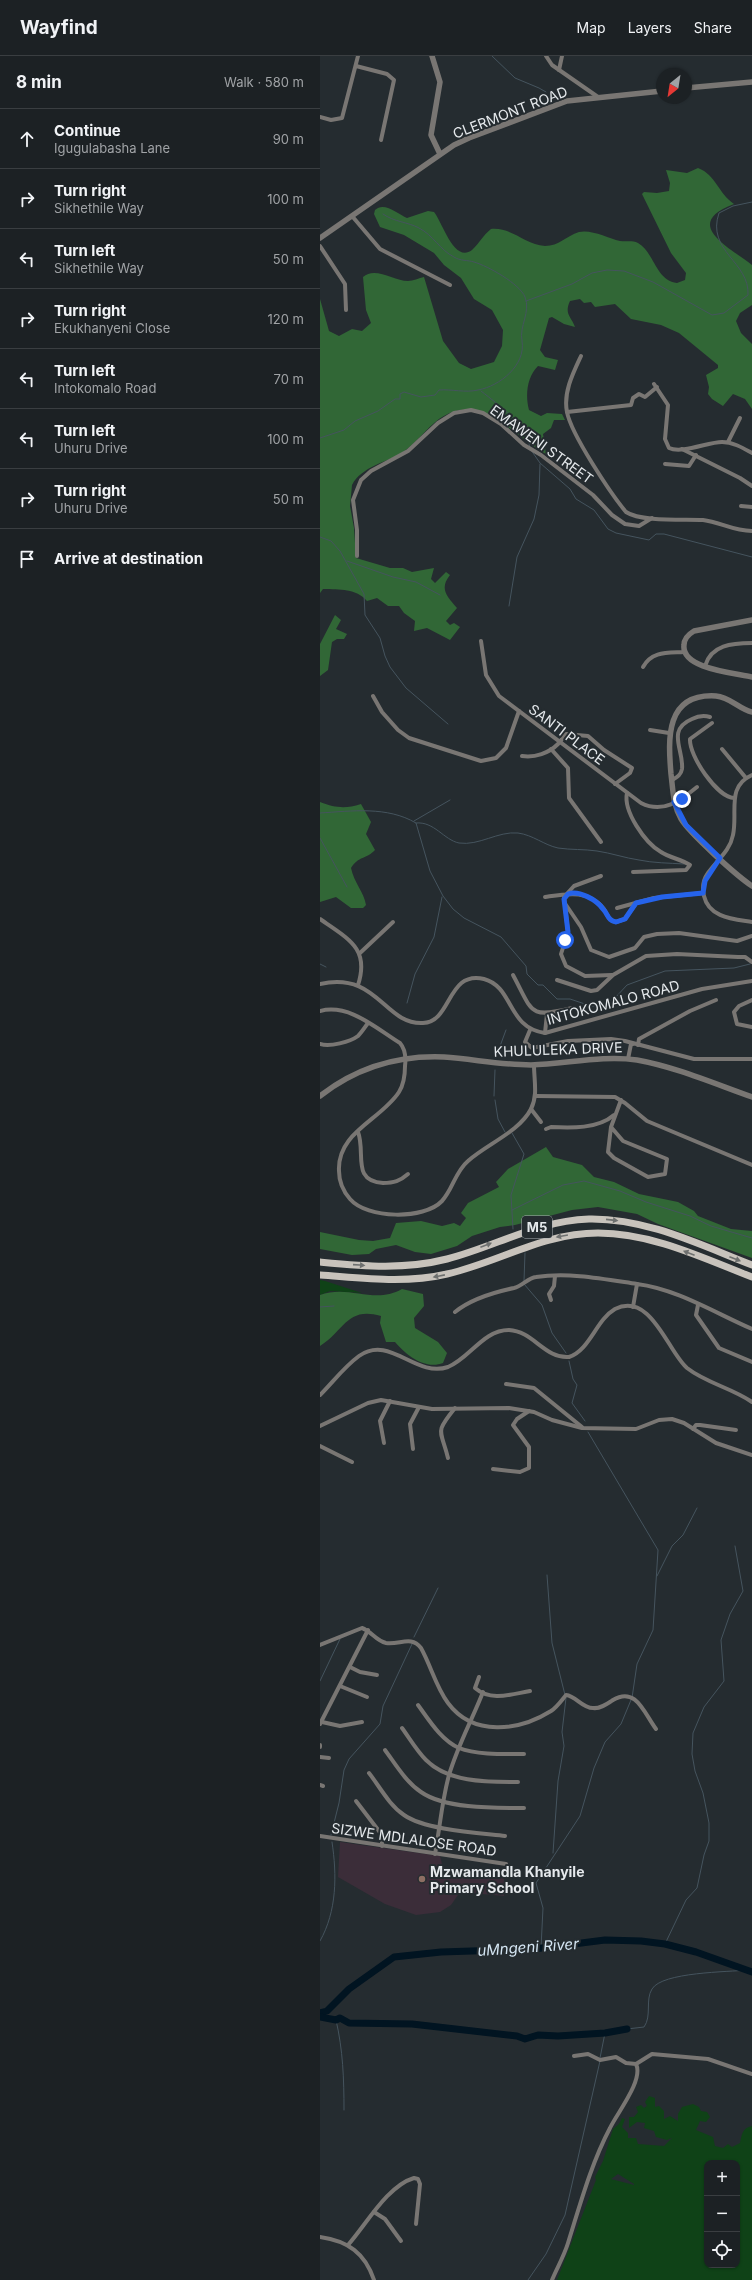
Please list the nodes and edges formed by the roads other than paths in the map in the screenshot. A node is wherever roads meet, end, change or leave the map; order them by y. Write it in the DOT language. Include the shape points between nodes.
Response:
graph roads {
  1 [pos="358,56"];
  2 [pos="432,56"];
  3 [pos="546,56"];
  4 [pos="562,56"];
  5 [pos="356,66"];
  6 [pos="559,70"];
  7 [pos="752,82"];
  8 [pos="692,87"];
  9 [pos="656,92"];
  10 [pos="598,97"];
  11 [pos="320,117"];
  12 [pos="381,140"];
  13 [pos="440,154"];
  14 [pos="352,216"];
  15 [pos="320,238"];
  16 [pos="320,246"];
  17 [pos="450,285"];
  18 [pos="346,310"];
  19 [pos="582,356"];
  20 [pos="566,412"];
  21 [pos="740,418"];
  22 [pos="728,442"];
  23 [pos="682,449"];
  24 [pos="752,453"];
  25 [pos="696,455"];
  26 [pos="665,464"];
  27 [pos="752,486"];
  28 [pos="741,506"];
  29 [pos="752,507"];
  30 [pos="652,518"];
  31 [pos="752,531"];
  32 [pos="357,556"];
  33 [pos="752,620"];
  34 [pos="481,641"];
  35 [pos="752,643"];
  36 [pos="684,652"];
  37 [pos="705,666"];
  38 [pos="643,667"];
  39 [pos="752,677"];
  40 [pos="373,696"];
  41 [pos="518,712"];
  42 [pos="752,712"];
  43 [pos="710,717"];
  44 [pos="712,724"];
  45 [pos="650,730"];
  46 [pos="669,733"];
  47 [pos="560,742"];
  48 [pos="551,749"];
  49 [pos="722,749"];
  50 [pos="522,756"];
  51 [pos="752,775"];
  52 [pos="746,778"];
  53 [pos="672,780"];
  54 [pos="615,784"];
  55 [pos="696,787"];
  56 [pos="627,793"];
  57 [pos="734,798"];
  58 [pos="674,802"];
  59 [pos="601,842"];
  60 [pos="720,858"];
  61 [pos="633,872"];
  62 [pos="601,876"];
  63 [pos="752,886"];
  64 [pos="703,893"];
  65 [pos="568,894"];
  66 [pos="545,897"];
  67 [pos="564,902"];
  68 [pos="636,903"];
  69 [pos="617,908"];
  70 [pos="320,919"];
  71 [pos="393,922"];
  72 [pos="752,922"];
  73 [pos="752,936"];
  74 [pos="360,953"];
  75 [pos="752,962"];
  76 [pos="513,975"];
  77 [pos="613,975"];
  78 [pos="557,980"];
  79 [pos="752,981"];
  80 [pos="320,984"];
  81 [pos="358,985"];
  82 [pos="716,1000"];
  83 [pos="752,1000"];
  84 [pos="572,1008"];
  85 [pos="320,1011"];
  86 [pos="547,1014"];
  87 [pos="368,1022"];
  88 [pos="752,1027"];
  89 [pos="530,1030"];
  90 [pos="545,1033"];
  91 [pos="320,1044"];
  92 [pos="638,1045"];
  93 [pos="406,1058"];
  94 [pos="628,1059"];
  95 [pos="752,1059"];
  96 [pos="534,1065"];
  97 [pos="320,1096"];
  98 [pos="536,1096"];
  99 [pos="752,1097"];
  100 [pos="621,1100"];
  101 [pos="531,1109"];
  102 [pos="615,1114"];
  103 [pos="541,1122"];
  104 [pos="611,1127"];
  105 [pos="546,1129"];
  106 [pos="358,1132"];
  107 [pos="752,1165"];
  108 [pos="408,1174"];
  109 [pos="320,1262"];
  110 [pos="752,1265"];
  111 [pos="320,1275"];
  112 [pos="555,1276"];
  113 [pos="752,1277"];
  114 [pos="637,1284"];
  115 [pos="552,1300"];
  116 [pos="698,1305"];
  117 [pos="633,1307"];
  118 [pos="455,1312"];
  119 [pos="752,1328"];
  120 [pos="752,1362"];
  121 [pos="506,1384"];
  122 [pos="320,1395"];
  123 [pos="390,1401"];
  124 [pos="752,1402"];
  125 [pos="419,1407"];
  126 [pos="455,1408"];
  127 [pos="529,1411"];
  128 [pos="320,1426"];
  129 [pos="582,1428"];
  130 [pos="693,1429"];
  131 [pos="736,1430"];
  132 [pos="384,1443"];
  133 [pos="320,1446"];
  134 [pos="414,1448"];
  135 [pos="752,1455"];
  136 [pos="448,1458"];
  137 [pos="352,1462"];
  138 [pos="493,1469"];
  139 [pos="366,1630"];
  140 [pos="320,1644"];
  141 [pos="350,1667"];
  142 [pos="377,1675"];
  143 [pos="479,1677"];
  144 [pos="340,1686"];
  145 [pos="530,1691"];
  146 [pos="483,1692"];
  147 [pos="367,1697"];
  148 [pos="418,1705"];
  149 [pos="362,1722"];
  150 [pos="470,1722"];
  151 [pos="321,1723"];
  152 [pos="402,1728"];
  153 [pos="656,1729"];
  154 [pos="459,1748"];
  155 [pos="385,1750"];
  156 [pos="524,1754"];
  157 [pos="320,1757"];
  158 [pos="329,1758"];
  159 [pos="369,1773"];
  160 [pos="450,1774"];
  161 [pos="518,1782"];
  162 [pos="356,1801"];
  163 [pos="443,1801"];
  164 [pos="524,1808"];
  165 [pos="440,1827"];
  166 [pos="320,1836"];
  167 [pos="505,1836"];
  168 [pos="382,1846"];
  169 [pos="435,1854"];
  170 [pos="506,1864"];
  171 [pos="574,2056"];
  172 [pos="636,2064"];
  173 [pos="752,2074"];
  174 [pos="374,2212"];
  175 [pos="416,2224"];
  176 [pos="320,2237"];
  177 [pos="401,2241"];
  178 [pos="348,2245"];
  179 [pos="374,2280"];
  180 [pos="552,2280"];
  1 -- 5 [label="street"];
  2 -- 13 [label="street, CLERMONT ROAD" via="440,77 440,87 431,135"];
  3 -- 6 [label="street"];
  4 -- 6 [label="street"];
  5 -- 11 [label="street" via="342,118 332,120"];
  5 -- 12 [label="street" via="387,74 394,80"];
  6 -- 10 [label="street"];
  7 -- 8 [label="street"];
  9 -- 10 [label="street, CLERMONT ROAD"];
  10 -- 13 [label="street, CLERMONT ROAD" via="575,99 556,105 469,138"];
  13 -- 14 [label="street, CLERMONT ROAD"];
  14 -- 15 [label="street, CLERMONT ROAD"];
  14 -- 17 [label="street" via="380,249"];
  16 -- 18 [label="street" via="345,284"];
  19 -- 20 [label="street" via="569,385"];
  20 -- 23 [label="street" via="631,405 635,396 639,394 645,397 656,385 668,405 666,444 671,450"];
  20 -- 30 [label="street" via="588,456 620,504 630,515"];
  21 -- 22 [label="street"];
  22 -- 23 [label="street"];
  22 -- 24 [label="street"];
  23 -- 25 [label="street"];
  25 -- 26 [label="street" via="689,466"];
  25 -- 27 [label="street"];
  28 -- 29 [label="street"];
  30 -- 31 [label="street" via="702,520 736,530"];
  30 -- 32 [label="street, EMAWENI STREET" via="639,526 625,524 612,515 593,495 527,447 501,424 478,412 459,412 441,420 408,451 371,471 361,480 353,500"];
  33 -- 36 [label="street" via="694,631 685,641"];
  34 -- 41 [label="street, SANTI PLACE" via="484,665 491,683 499,696"];
  35 -- 37 [label="street" via="716,648 709,655"];
  36 -- 37 [label="street" via="690,661"];
  36 -- 38 [label="street" via="658,654 648,659"];
  37 -- 39 [label="street"];
  40 -- 41 [label="street" via="382,712 402,734 476,760 491,760 502,754 508,745"];
  41 -- 47 [label="street, SANTI PLACE"];
  42 -- 46 [label="street" via="725,698 703,697 679,711"];
  43 -- 53 [label="street" via="695,718 686,722 681,729 677,740 682,768 680,774"];
  44 -- 57 [label="street" via="696,733 690,739 690,745 711,781 726,795"];
  45 -- 46 [label="street"];
  46 -- 53 [label="street"];
  47 -- 48 [label="street"];
  47 -- 54 [label="street, SANTI PLACE"];
  47 -- 54 [label="street" via="566,734 588,736 604,750 625,761 632,770"];
  48 -- 50 [label="street" via="534,756"];
  48 -- 59 [label="street" via="568,768 568,794 572,804"];
  49 -- 52 [label="street"];
  51 -- 52 [label="street"];
  52 -- 57 [label="street" via="738,787"];
  53 -- 58 [label="street"];
  54 -- 56 [label="street, SANTI PLACE"];
  55 -- 58 [label="street, SANTI PLACE" via="684,798"];
  56 -- 58 [label="street, SANTI PLACE" via="641,803 653,807 670,806"];
  56 -- 61 [label="street" via="626,806 647,841 660,852 690,867 686,870"];
  57 -- 60 [label="street" via="733,836 730,846"];
  58 -- 60 [label="street" via="686,825"];
  60 -- 63 [label="street"];
  60 -- 64 [label="street" via="705,881"];
  62 -- 65 [label="street" via="574,886 569,889"];
  64 -- 68 [label="street" via="662,897"];
  64 -- 72 [label="street" via="707,904 718,915"];
  65 -- 66 [label="street"];
  65 -- 67 [label="street" via="564,897"];
  65 -- 68 [label="street" via="580,894 590,899 600,906 610,920 616,922 625,919"];
  67 -- 73 [label="street" via="581,927 591,950 609,957 635,948 644,937 657,934 679,932 737,941"];
  67 -- 77 [label="street" via="568,932 561,954 566,966 585,976"];
  68 -- 69 [label="street"];
  70 -- 74 [label="street"];
  71 -- 74 [label="street"];
  74 -- 81 [label="street" via="363,965"];
  75 -- 77 [label="street" via="745,957 656,954 640,958"];
  76 -- 86 [label="street" via="533,1010"];
  77 -- 78 [label="street" via="597,990 591,991"];
  79 -- 90 [label="street, INTOKOMALO ROAD" via="702,989"];
  80 -- 81 [label="street, INTOKOMALO ROAD" via="337,981"];
  81 -- 89 [label="street, INTOKOMALO ROAD" via="404,1020 425,1023 435,1019 459,985 473,979 486,980 501,990 518,1019"];
  82 -- 92 [label="street" via="639,1039"];
  83 -- 88 [label="street" via="739,1006 734,1012 737,1024"];
  84 -- 86 [label="street"];
  85 -- 87 [label="street" via="350,1013"];
  86 -- 90 [label="street"];
  87 -- 91 [label="street" via="357,1036 350,1040 327,1046"];
  87 -- 93 [label="street" via="400,1043 405,1050"];
  89 -- 90 [label="street, INTOKOMALO ROAD"];
  89 -- 92 [label="street" via="526,1042 532,1048 568,1041 602,1039"];
  92 -- 94 [label="street" via="631,1044"];
  92 -- 95 [label="street" via="694,1059"];
  93 -- 96 [label="street, KHULULEKA DRIVE" via="445,1058 492,1064"];
  93 -- 97 [label="street, KHULULEKA DRIVE" via="353,1074"];
  93 -- 106 [label="street" via="405,1077 399,1093"];
  94 -- 96 [label="street, KHULULEKA DRIVE"];
  94 -- 99 [label="street, KHULULEKA DRIVE" via="666,1067"];
  96 -- 98 [label="street"];
  98 -- 100 [label="street" via="609,1097"];
  98 -- 101 [label="street"];
  100 -- 102 [label="street"];
  100 -- 107 [label="street" via="647,1121"];
  101 -- 103 [label="street"];
  101 -- 106 [label="street" via="516,1126 468,1161 455,1176 443,1200 425,1211 374,1213 361,1208 350,1199 339,1179 339,1161 347,1142"];
  102 -- 104 [label="street"];
  102 -- 105 [label="street" via="610,1120 583,1127"];
  104 -- 104 [label="street" via="608,1150 611,1155 648,1178 665,1174 666,1158 623,1141"];
  106 -- 108 [label="street" via="362,1150 362,1171 366,1178 390,1183"];
  109 -- 110 [label="main road, M5, one-way" via="382,1267 420,1265 459,1255 547,1224 601,1220 631,1223 663,1231"];
  113 -- 111 [label="main road, M5, one-way" via="650,1240 598,1233 537,1242 465,1269 430,1278 395,1280"];
  112 -- 114 [label="street" via="598,1277"];
  112 -- 115 [label="street" via="554,1286 549,1294"];
  112 -- 118 [label="street" via="534,1277 518,1287 500,1290"];
  114 -- 116 [label="street" via="659,1288"];
  114 -- 117 [label="street"];
  116 -- 119 [label="street"];
  116 -- 120 [label="street" via="696,1315 714,1344"];
  117 -- 122 [label="street" via="621,1307 611,1312 580,1350 569,1357 554,1355 521,1333 510,1330 494,1333 455,1363 443,1368 424,1368 393,1352 371,1350 354,1360"];
  117 -- 124 [label="street" via="654,1321 686,1368"];
  121 -- 129 [label="street" via="534,1388"];
  123 -- 125 [label="street"];
  123 -- 128 [label="street" via="368,1403"];
  123 -- 132 [label="street" via="380,1421"];
  125 -- 126 [label="street"];
  125 -- 134 [label="street" via="410,1424"];
  126 -- 127 [label="street" via="491,1407"];
  126 -- 136 [label="street" via="440,1430"];
  127 -- 129 [label="street"];
  127 -- 138 [label="street" via="513,1425 530,1447 529,1468 520,1472"];
  129 -- 130 [label="street" via="636,1430 664,1419 678,1421"];
  130 -- 131 [label="street" via="696,1425 706,1425"];
  130 -- 135 [label="street" via="716,1443"];
  133 -- 137 [label="street"];
  139 -- 140 [label="street" via="358,1629"];
  139 -- 141 [label="street"];
  139 -- 150 [label="street" via="384,1642 407,1640 418,1644 448,1703"];
  141 -- 142 [label="street"];
  141 -- 144 [label="street"];
  143 -- 146 [label="street" via="475,1688"];
  144 -- 147 [label="street"];
  144 -- 151 [label="street"];
  145 -- 146 [label="street" via="504,1696"];
  146 -- 150 [label="street"];
  148 -- 154 [label="street" via="439,1732"];
  149 -- 151 [label="street" via="340,1726"];
  150 -- 153 [label="street" via="487,1727 513,1726 532,1721 551,1711 566,1695 592,1708 598,1708 622,1695 627,1695 638,1703"];
  150 -- 154 [label="street"];
  152 -- 160 [label="street" via="427,1760"];
  154 -- 156 [label="street"];
  154 -- 160 [label="street"];
  155 -- 163 [label="street" via="414,1787 428,1796"];
  157 -- 158 [label="street"];
  159 -- 165 [label="street" via="404,1815 420,1823"];
  160 -- 161 [label="street" via="485,1781"];
  160 -- 163 [label="street"];
  162 -- 168 [label="street" via="382,1835"];
  163 -- 164 [label="street" via="499,1808"];
  163 -- 165 [label="street"];
  165 -- 167 [label="street"];
  165 -- 169 [label="street"];
  166 -- 168 [label="street, SIZWE MDLALOSE ROAD"];
  168 -- 169 [label="street, SIZWE MDLALOSE ROAD"];
  169 -- 170 [label="street, SIZWE MDLALOSE ROAD"];
  171 -- 172 [label="street" via="586,2054 600,2060 616,2057 626,2063"];
  172 -- 173 [label="street" via="652,2054 708,2059"];
  172 -- 180 [label="street" via="634,2084 609,2129 576,2214 566,2250"];
  174 -- 175 [label="street" via="403,2184 416,2178 420,2184"];
  174 -- 177 [label="street" via="386,2219"];
  174 -- 178 [label="street"];
  176 -- 178 [label="street"];
  178 -- 179 [label="street" via="365,2260"];
}
